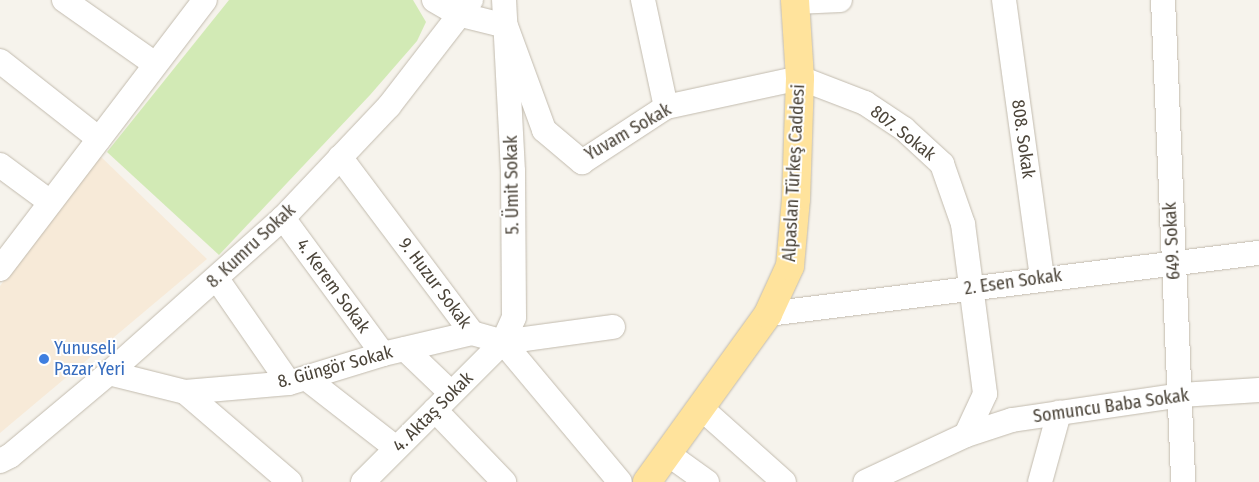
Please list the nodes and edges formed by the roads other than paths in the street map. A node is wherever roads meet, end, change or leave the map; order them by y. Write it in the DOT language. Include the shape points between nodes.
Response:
graph roads {
  1 [pos="64,0"];
  2 [pos="205,0"];
  3 [pos="434,0"];
  4 [pos="504,0"];
  5 [pos="643,0"];
  6 [pos="840,0"];
  7 [pos="1004,0"];
  8 [pos="1163,0"];
  9 [pos="796,1"];
  10 [pos="464,7"];
  11 [pos="506,26"];
  12 [pos="0,61"];
  13 [pos="155,64"];
  14 [pos="800,78"];
  15 [pos="666,107"];
  16 [pos="99,139"];
  17 [pos="340,158"];
  18 [pos="0,165"];
  19 [pos="50,202"];
  20 [pos="283,218"];
  21 [pos="1259,253"];
  22 [pos="1173,261"];
  23 [pos="0,269"];
  24 [pos="1042,278"];
  25 [pos="217,279"];
  26 [pos="969,288"];
  27 [pos="768,314"];
  28 [pos="613,327"];
  29 [pos="472,333"];
  30 [pos="504,342"];
  31 [pos="394,352"];
  32 [pos="109,373"];
  33 [pos="298,380"];
  34 [pos="1259,390"];
  35 [pos="185,392"];
  36 [pos="1181,395"];
  37 [pos="443,401"];
  38 [pos="701,408"];
  39 [pos="1059,413"];
  40 [pos="966,435"];
  41 [pos="396,448"];
  42 [pos="668,454"];
  43 [pos="0,461"];
  44 [pos="369,480"];
  45 [pos="290,482"];
  46 [pos="504,482"];
  47 [pos="620,482"];
  48 [pos="647,482"];
  49 [pos="707,482"];
  50 [pos="784,482"];
  51 [pos="865,482"];
  52 [pos="1040,482"];
  53 [pos="1183,482"];
  1 -- 13 [label="street"];
  2 -- 13 [label="street"];
  3 -- 10 [label="street"];
  4 -- 11 [label="street"];
  5 -- 15 [label="street"];
  6 -- 9 [label="street"];
  7 -- 24 [label="street, 808. Sokak"];
  8 -- 22 [label="street, 649. Sokak"];
  9 -- 14 [label="main road, Alpaslan Türkeş Caddesi"];
  10 -- 11 [label="street"];
  10 -- 17 [label="street, 8. Kumru Sokak" via="389,106"];
  11 -- 15 [label="street, Yuvam Sokak" via="544,130 582,162"];
  11 -- 30 [label="street, 5. Ümit Sokak" via="513,171 514,317"];
  12 -- 16 [label="street"];
  13 -- 16 [label="street"];
  14 -- 15 [label="street, Yuvam Sokak"];
  14 -- 26 [label="street, 807. Sokak" via="865,103 904,129 942,164 964,224"];
  14 -- 27 [label="main road, Alpaslan Türkeş Caddesi" via="790,266"];
  16 -- 19 [label="street"];
  17 -- 20 [label="street, 8. Kumru Sokak"];
  17 -- 29 [label="street, 9. Huzur Sokak"];
  18 -- 19 [label="street"];
  19 -- 23 [label="street"];
  20 -- 25 [label="street, 8. Kumru Sokak"];
  20 -- 31 [label="street, 4. Kerem Sokak"];
  21 -- 22 [label="street, 2. Esen Sokak"];
  22 -- 24 [label="street, 2. Esen Sokak"];
  22 -- 36 [label="street, 649. Sokak"];
  24 -- 26 [label="street, 2. Esen Sokak"];
  25 -- 32 [label="street, 8. Kumru Sokak"];
  25 -- 33 [label="street"];
  26 -- 27 [label="street, 2. Esen Sokak"];
  26 -- 40 [label="street, 807. Sokak" via="983,362 984,394"];
  27 -- 38 [label="main road, Alpaslan Türkeş Caddesi"];
  28 -- 30 [label="street"];
  29 -- 30 [label="street, 9. Huzur Sokak"];
  29 -- 31 [label="street, 8. Güngör Sokak"];
  30 -- 37 [label="street, 4. Aktaş Sokak"];
  30 -- 47 [label="street"];
  31 -- 33 [label="street, 8. Güngör Sokak"];
  31 -- 37 [label="street, 4. Kerem Sokak"];
  32 -- 35 [label="street, 8. Güngör Sokak"];
  32 -- 43 [label="street, 8. Kumru Sokak"];
  33 -- 35 [label="street, 8. Güngör Sokak"];
  33 -- 41 [label="street"];
  34 -- 36 [label="street, Somuncu Baba Sokak"];
  35 -- 45 [label="street"];
  36 -- 39 [label="street, Somuncu Baba Sokak"];
  36 -- 53 [label="street, 649. Sokak"];
  37 -- 41 [label="street, 4. Aktaş Sokak"];
  37 -- 46 [label="street, 4. Kerem Sokak"];
  38 -- 42 [label="main road, Alpaslan Türkeş Caddesi"];
  38 -- 50 [label="street"];
  39 -- 40 [label="street, Somuncu Baba Sokak" via="1012,420"];
  39 -- 52 [label="street"];
  40 -- 51 [label="street, Somuncu Baba Sokak"];
  41 -- 44 [label="street, 4. Aktaş Sokak"];
  42 -- 48 [label="main road, Alpaslan Türkeş Caddesi"];
  42 -- 49 [label="street"];
}
